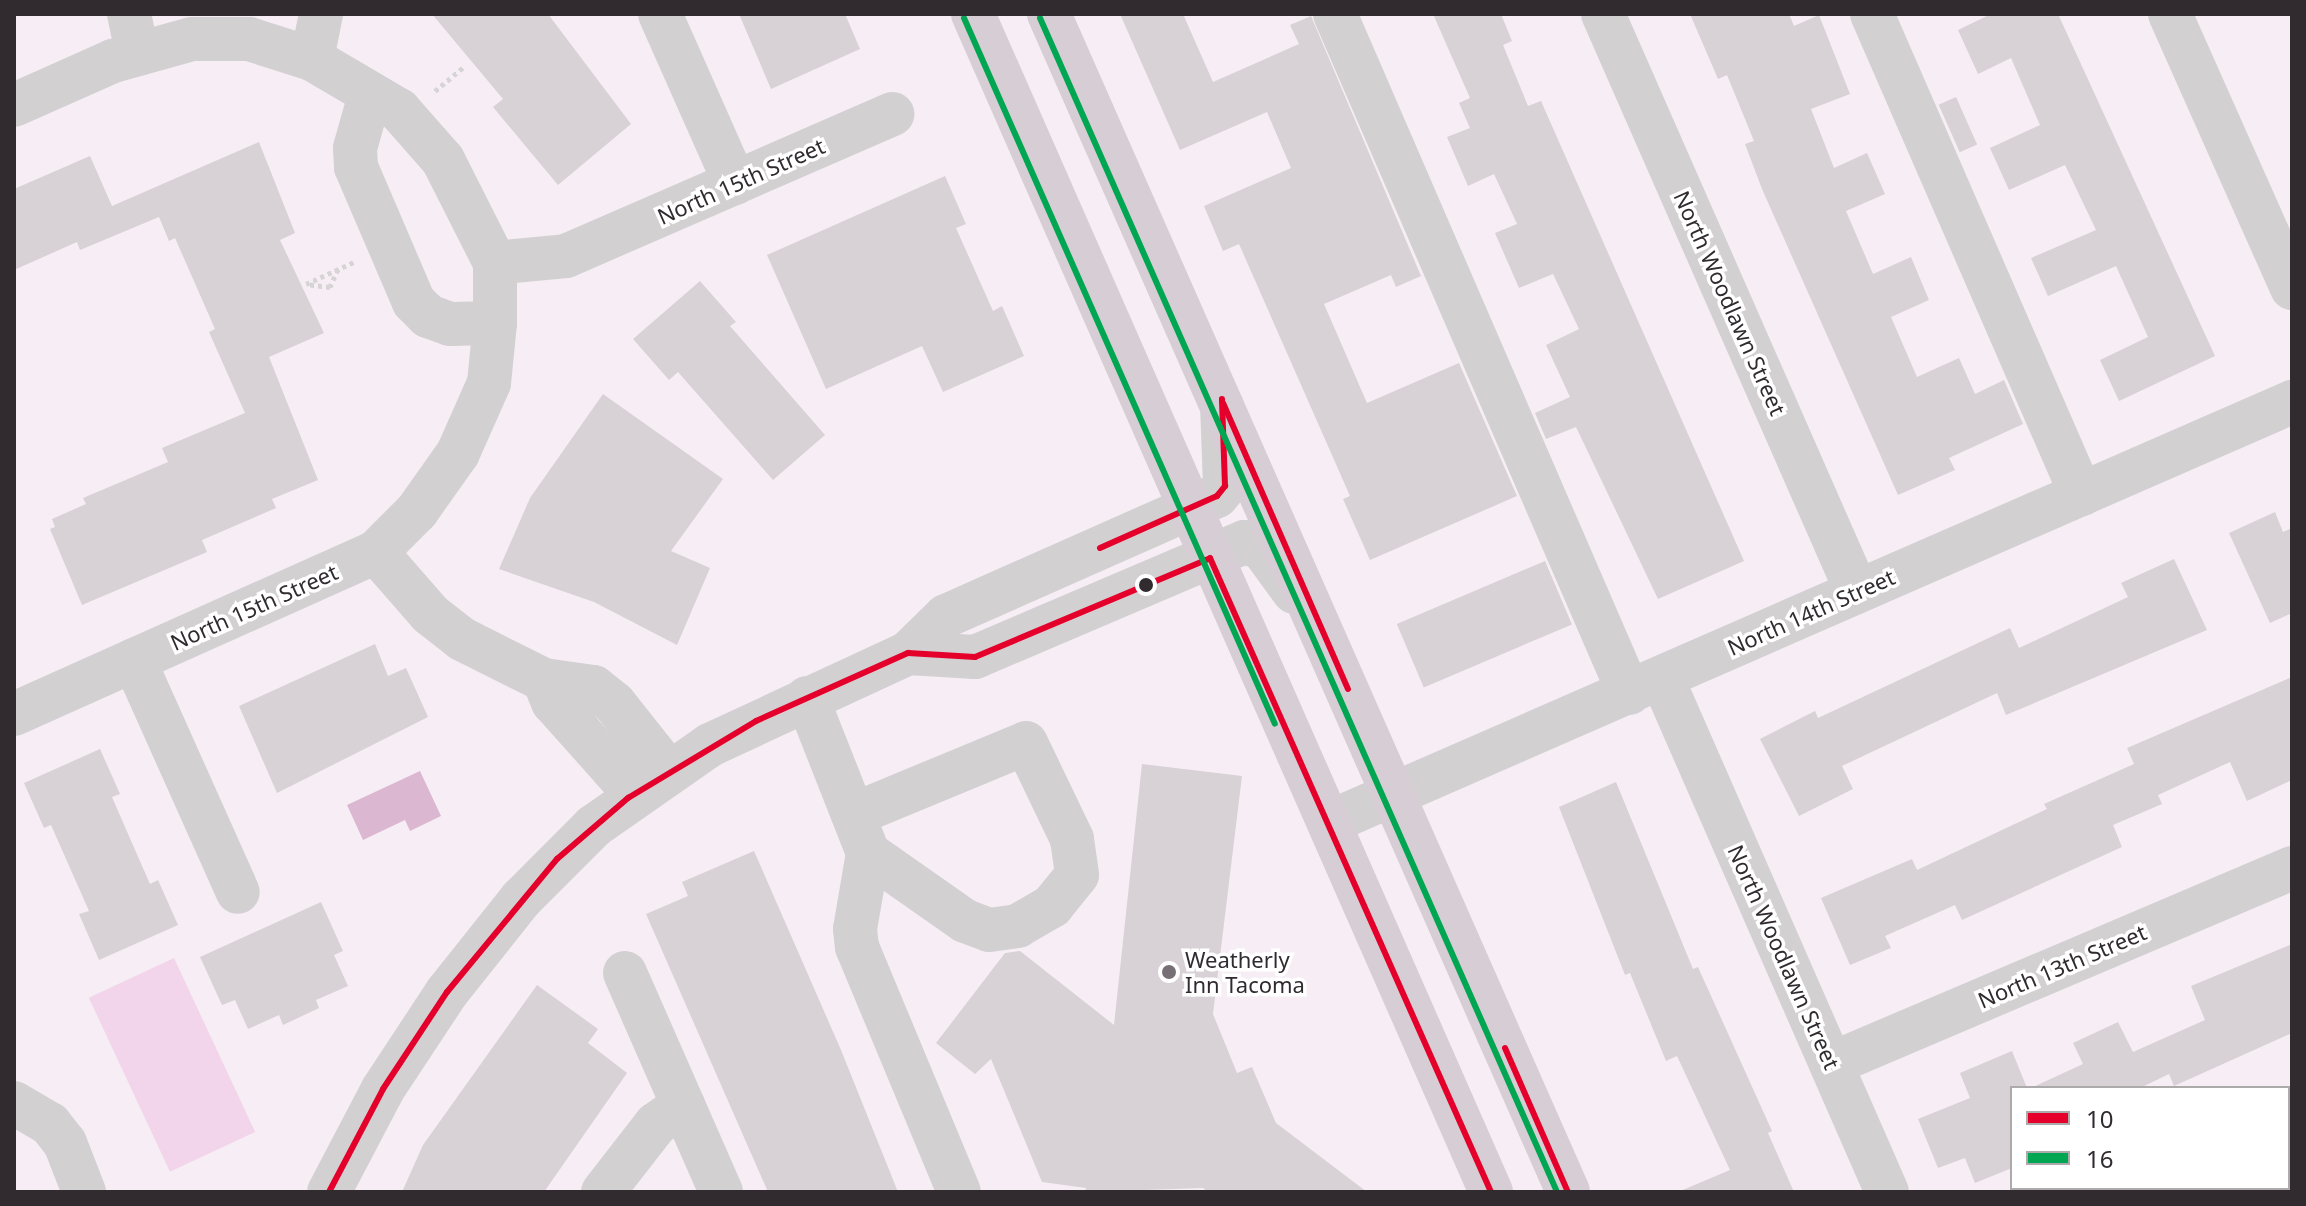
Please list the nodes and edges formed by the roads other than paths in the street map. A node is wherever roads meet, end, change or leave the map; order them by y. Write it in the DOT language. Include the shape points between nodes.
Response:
graph roads {
  1 [pos="321,14"];
  2 [pos="660,14"];
  3 [pos="973,14"];
  4 [pos="1049,14"];
  5 [pos="1335,14"];
  6 [pos="1603,14"];
  7 [pos="1872,14"];
  8 [pos="2170,14"];
  9 [pos="133,34"];
  10 [pos="340,75"];
  11 [pos="14,105"];
  12 [pos="892,114"];
  13 [pos="735,183"];
  14 [pos="495,263"];
  15 [pos="2292,288"];
  16 [pos="495,323"];
  17 [pos="1222,399"];
  18 [pos="2292,402"];
  19 [pos="2081,494"];
  20 [pos="1190,509"];
  21 [pos="376,552"];
  22 [pos="1210,558"];
  23 [pos="1857,592"];
  24 [pos="1319,626"];
  25 [pos="908,653"];
  26 [pos="134,660"];
  27 [pos="1646,686"];
  28 [pos="807,698"];
  29 [pos="14,714"];
  30 [pos="651,782"];
  31 [pos="1395,794"];
  32 [pos="1330,822"];
  33 [pos="861,833"];
  34 [pos="2292,868"];
  35 [pos="238,892"];
  36 [pos="625,973"];
  37 [pos="1831,1064"];
  38 [pos="14,1103"];
  39 [pos="683,1105"];
  40 [pos="84,1192"];
  41 [pos="329,1192"];
  42 [pos="603,1192"];
  43 [pos="721,1192"];
  44 [pos="959,1192"];
  45 [pos="1491,1192"];
  46 [pos="1568,1192"];
  47 [pos="1887,1192"];
  1 -- 10 [label="street"];
  2 -- 13 [label="street"];
  3 -- 20 [label="main road"];
  4 -- 17 [label="main road"];
  5 -- 27 [label="street, North Woodlawn Street"];
  6 -- 23 [label="street, North Woodlawn Street"];
  7 -- 19 [label="street"];
  8 -- 15 [label="street"];
  9 -- 10 [label="street" via="226,36"];
  9 -- 11 [label="street"];
  10 -- 14 [label="street" via="399,110 443,160"];
  10 -- 16 [label="street" via="356,167 414,302 428,316 450,324"];
  12 -- 13 [label="street, North 15th Street"];
  13 -- 14 [label="street, North 15th Street" via="566,256"];
  14 -- 16 [label="street, North 15th Street"];
  16 -- 21 [label="street, North 15th Street" via="489,383 458,453 417,511"];
  17 -- 20 [label="street" via="1225,486"];
  17 -- 24 [label="main road"];
  18 -- 19 [label="street, North 14th Street"];
  19 -- 23 [label="street, North 14th Street"];
  20 -- 22 [label="main road"];
  20 -- 25 [label="street" via="946,616"];
  21 -- 26 [label="street, North 15th Street"];
  21 -- 30 [label="street" via="422,606 462,639 544,680 553,702"];
  22 -- 24 [label="street" via="1244,542 1262,548"];
  22 -- 25 [label="street" via="975,657"];
  22 -- 32 [label="main road"];
  23 -- 27 [label="street, North 14th Street"];
  24 -- 31 [label="main road"];
  25 -- 28 [label="street"];
  26 -- 29 [label="street, North 15th Street"];
  26 -- 35 [label="street"];
  27 -- 31 [label="street, North 14th Street"];
  27 -- 37 [label="street, North Woodlawn Street"];
  28 -- 30 [label="street"];
  28 -- 33 [label="street"];
  30 -- 41 [label="street" via="557,859 447,992 383,1089"];
  31 -- 32 [label="street, North 14th Street"];
  31 -- 46 [label="main road"];
  32 -- 45 [label="main road"];
  33 -- 33 [label="street" via="965,921 989,930 1018,926 1052,906 1077,875 1072,839 1026,743"];
  33 -- 44 [label="street" via="857,947"];
  34 -- 37 [label="street, North 13th Street"];
  36 -- 39 [label="street"];
  37 -- 47 [label="street, North Woodlawn Street"];
  38 -- 40 [label="street" via="50,1124 65,1143"];
  39 -- 42 [label="street" via="656,1124"];
  39 -- 43 [label="street"];
}
